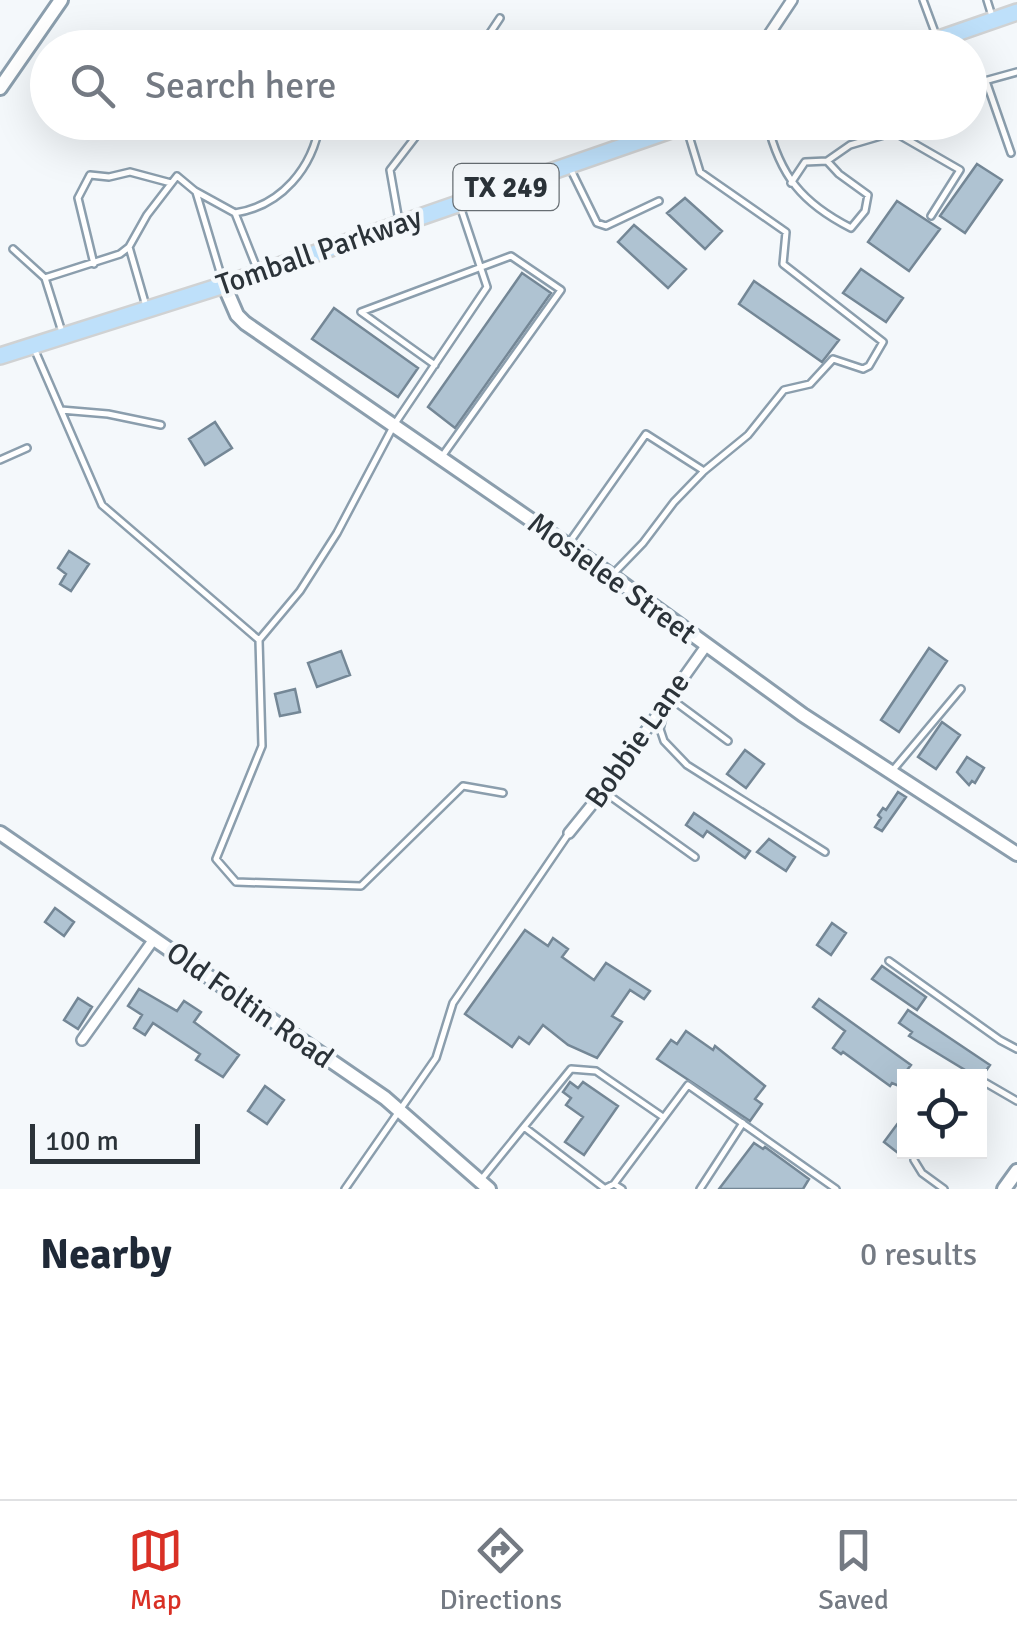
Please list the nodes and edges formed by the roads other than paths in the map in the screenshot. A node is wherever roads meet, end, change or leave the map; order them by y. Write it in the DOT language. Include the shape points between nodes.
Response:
graph roads {
  1 [pos="62,0"];
  2 [pos="792,0"];
  3 [pos="923,0"];
  4 [pos="987,0"];
  5 [pos="1017,12"];
  6 [pos="500,18"];
  7 [pos="993,20"];
  8 [pos="41,30"];
  9 [pos="492,30"];
  10 [pos="772,30"];
  11 [pos="939,30"];
  12 [pos="970,30"];
  13 [pos="30,45"];
  14 [pos="1017,72"];
  15 [pos="987,82"];
  16 [pos="987,85"];
  17 [pos="0,88"];
  18 [pos="317,140"];
  19 [pos="413,140"];
  20 [pos="643,140"];
  21 [pos="693,140"];
  22 [pos="771,140"];
  23 [pos="869,140"];
  24 [pos="908,140"];
  25 [pos="1010,152"];
  26 [pos="827,162"];
  27 [pos="569,165"];
  28 [pos="171,183"];
  29 [pos="791,184"];
  30 [pos="196,192"];
  31 [pos="659,201"];
  32 [pos="459,203"];
  33 [pos="235,213"];
  34 [pos="931,216"];
  35 [pos="399,224"];
  36 [pos="129,247"];
  37 [pos="13,248"];
  38 [pos="94,264"];
  39 [pos="481,265"];
  40 [pos="259,273"];
  41 [pos="45,278"];
  42 [pos="224,285"];
  43 [pos="146,309"];
  44 [pos="64,335"];
  45 [pos="33,345"];
  46 [pos="0,356"];
  47 [pos="435,365"];
  48 [pos="61,410"];
  49 [pos="161,425"];
  50 [pos="394,425"];
  51 [pos="28,448"];
  52 [pos="440,457"];
  53 [pos="0,460"];
  54 [pos="704,471"];
  55 [pos="568,545"];
  56 [pos="612,576"];
  57 [pos="259,640"];
  58 [pos="706,646"];
  59 [pos="961,690"];
  60 [pos="668,696"];
  61 [pos="728,741"];
  62 [pos="893,770"];
  63 [pos="603,791"];
  64 [pos="503,793"];
  65 [pos="0,832"];
  66 [pos="569,834"];
  67 [pos="826,852"];
  68 [pos="1017,854"];
  69 [pos="695,856"];
  70 [pos="154,938"];
  71 [pos="889,961"];
  72 [pos="82,1040"];
  73 [pos="1017,1049"];
  74 [pos="987,1083"];
  75 [pos="1017,1101"];
  76 [pos="398,1109"];
  77 [pos="664,1117"];
  78 [pos="742,1123"];
  79 [pos="524,1127"];
  80 [pos="914,1160"];
  81 [pos="1017,1170"];
  82 [pos="614,1184"];
  83 [pos="485,1185"];
  84 [pos="348,1187"];
  85 [pos="604,1188"];
  86 [pos="622,1189"];
  87 [pos="700,1189"];
  88 [pos="836,1189"];
  89 [pos="944,1189"];
  90 [pos="1004,1189"];
  1 -- 8 [label="street"];
  2 -- 10 [label="street"];
  3 -- 11 [label="lane"];
  4 -- 7 [label="lane"];
  5 -- 7 [label="main road"];
  6 -- 9 [label="lane"];
  7 -- 12 [label="main road"];
  13 -- 17 [label="street"];
  14 -- 15 [label="lane"];
  16 -- 25 [label="lane"];
  18 -- 33 [label="lane" via="290,184 262,206"];
  19 -- 35 [label="lane" via="390,170"];
  20 -- 27 [label="main road, Tomball Parkway / TX 249"];
  21 -- 54 [label="lane" via="700,172 786,232 783,264 883,342 869,366 833,359 810,384 784,390 748,435"];
  22 -- 29 [label="lane"];
  23 -- 26 [label="lane"];
  24 -- 34 [label="lane" via="960,170"];
  26 -- 29 [label="lane" via="805,162"];
  26 -- 29 [label="lane" via="868,194 851,228"];
  27 -- 31 [label="lane" via="596,223 606,226"];
  27 -- 32 [label="main road, Tomball Parkway / TX 249"];
  28 -- 30 [label="lane" via="177,176"];
  28 -- 36 [label="lane"];
  28 -- 38 [label="lane" via="130,172 90,176 78,198"];
  30 -- 33 [label="lane"];
  30 -- 42 [label="lane"];
  32 -- 35 [label="main road, Tomball Parkway / TX 249"];
  32 -- 39 [label="lane"];
  33 -- 40 [label="lane"];
  35 -- 40 [label="main road, Tomball Parkway / TX 249"];
  36 -- 38 [label="lane"];
  36 -- 43 [label="lane"];
  37 -- 41 [label="lane"];
  38 -- 41 [label="lane"];
  39 -- 47 [label="lane" via="487,287"];
  39 -- 47 [label="lane" via="361,312"];
  39 -- 52 [label="lane" via="511,256 561,290"];
  40 -- 42 [label="main road, Tomball Parkway / TX 249"];
  41 -- 44 [label="lane"];
  42 -- 43 [label="main road, Tomball Parkway / TX 249"];
  42 -- 50 [label="street, Mosielee Street" via="246,323"];
  43 -- 44 [label="main road, Tomball Parkway / TX 249"];
  44 -- 45 [label="main road, Tomball Parkway / TX 249"];
  45 -- 46 [label="main road, Tomball Parkway / TX 249"];
  45 -- 48 [label="lane"];
  47 -- 50 [label="lane"];
  48 -- 49 [label="lane"];
  48 -- 57 [label="lane" via="102,505"];
  50 -- 52 [label="street, Mosielee Street"];
  50 -- 57 [label="lane" via="337,533"];
  51 -- 53 [label="lane"];
  52 -- 55 [label="street, Mosielee Street"];
  54 -- 55 [label="lane" via="646,434"];
  54 -- 56 [label="lane"];
  55 -- 56 [label="street, Mosielee Street"];
  56 -- 58 [label="street, Mosielee Street"];
  57 -- 64 [label="lane" via="262,746 216,858 236,882 362,886 463,786"];
  58 -- 60 [label="street, Bobbie Lane"];
  58 -- 62 [label="street, Mosielee Street"];
  59 -- 62 [label="lane"];
  60 -- 61 [label="lane"];
  60 -- 63 [label="street, Bobbie Lane"];
  60 -- 67 [label="lane" via="660,729 674,753"];
  62 -- 68 [label="street, Mosielee Street"];
  63 -- 66 [label="street, Bobbie Lane"];
  63 -- 69 [label="lane"];
  65 -- 70 [label="street, Old Foltin Road"];
  66 -- 76 [label="lane" via="453,1003 436,1058"];
  70 -- 72 [label="street"];
  70 -- 76 [label="street, Old Foltin Road"];
  71 -- 73 [label="lane"];
  74 -- 75 [label="lane"];
  76 -- 83 [label="street, Old Foltin Road"];
  76 -- 84 [label="lane"];
  77 -- 78 [label="lane" via="688,1085"];
  77 -- 79 [label="lane" via="596,1071 571,1069"];
  77 -- 82 [label="lane"];
  78 -- 87 [label="lane"];
  78 -- 88 [label="lane"];
  79 -- 83 [label="lane"];
  79 -- 85 [label="lane"];
  80 -- 89 [label="lane"];
  81 -- 90 [label="street"];
  82 -- 85 [label="lane"];
  82 -- 86 [label="lane"];
}
